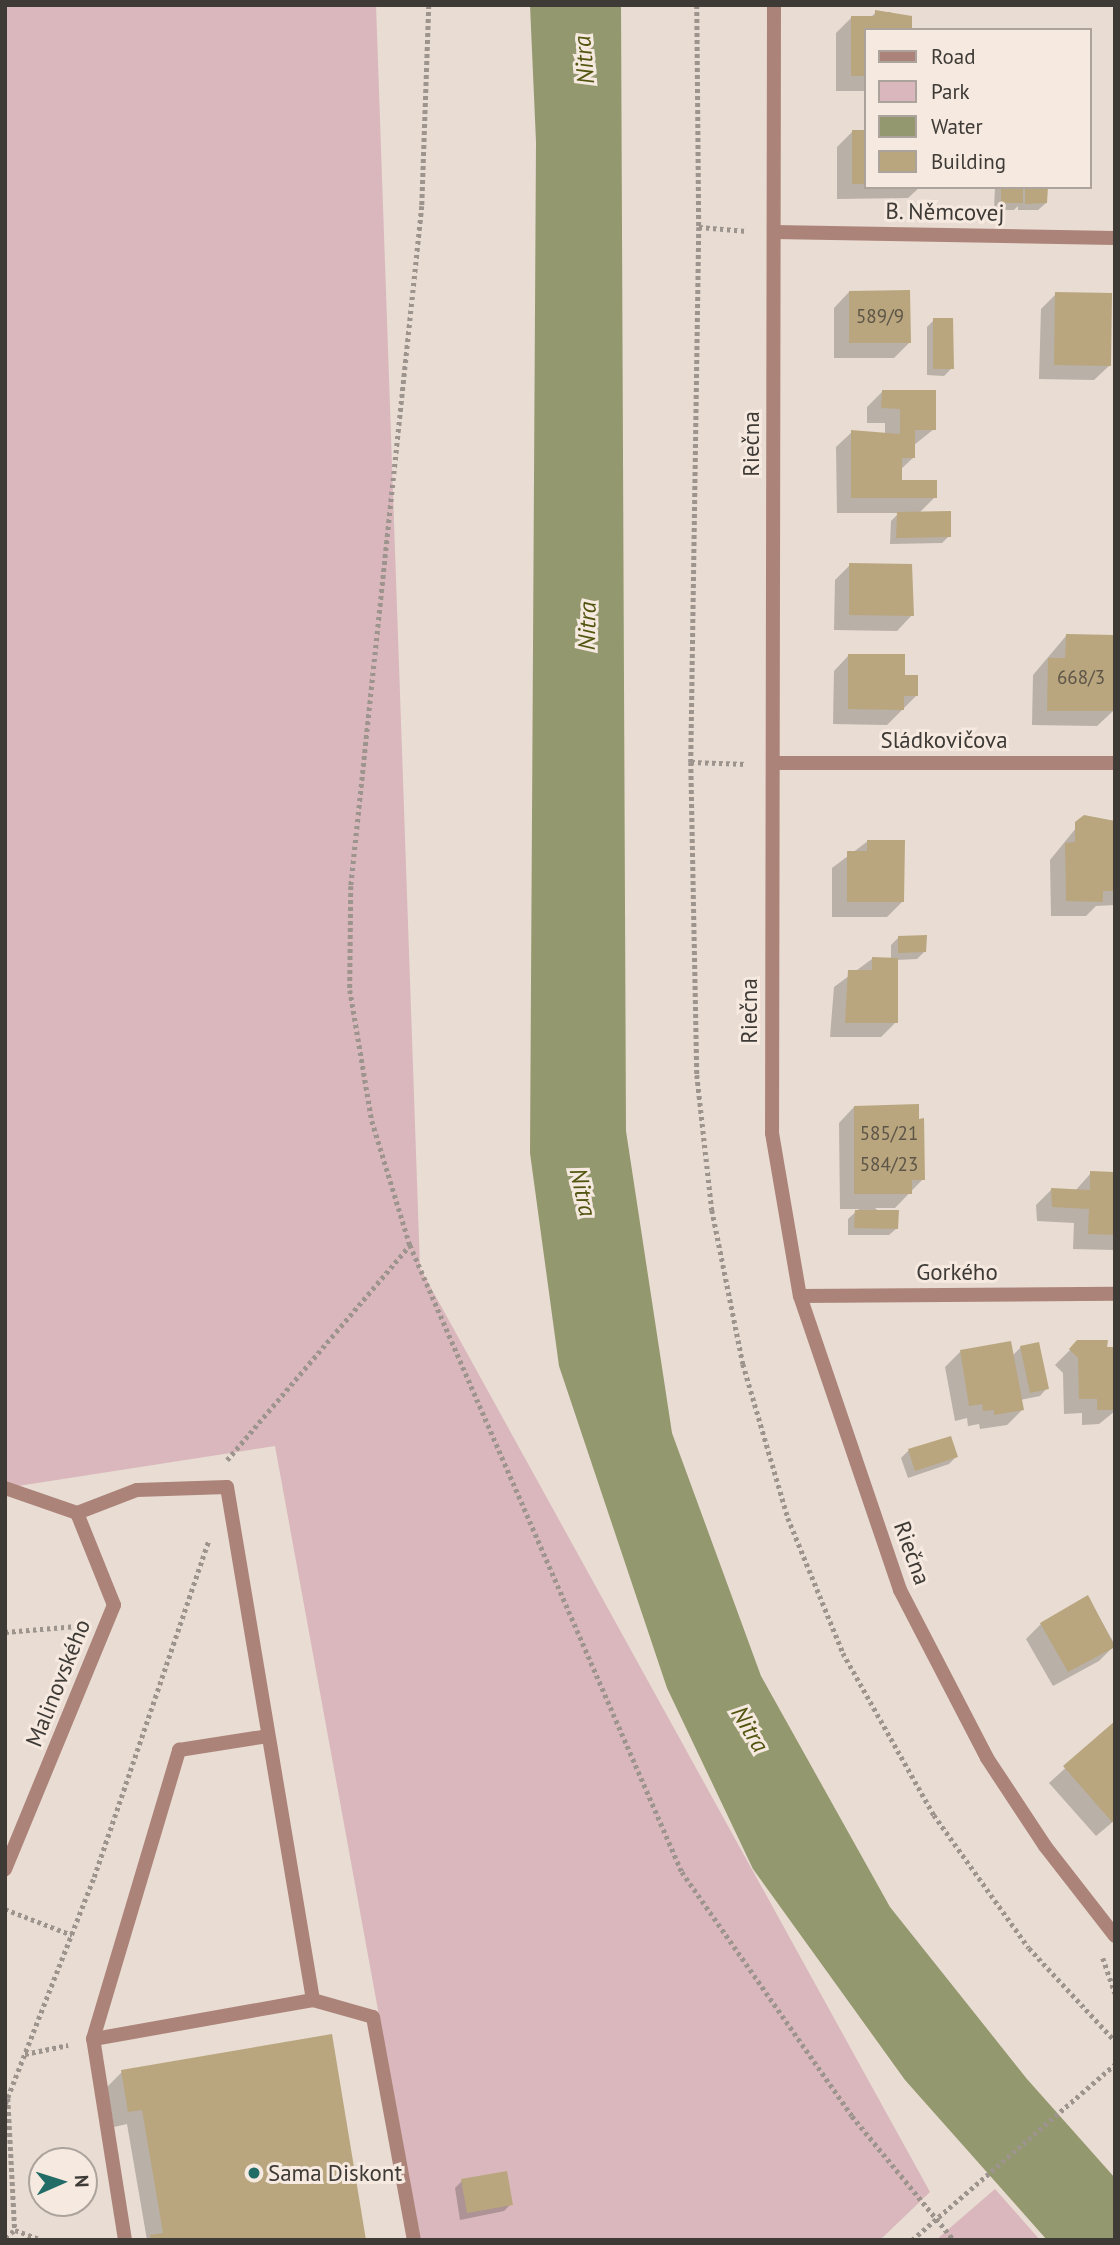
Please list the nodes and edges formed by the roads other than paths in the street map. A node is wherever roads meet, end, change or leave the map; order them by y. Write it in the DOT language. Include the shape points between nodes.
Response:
graph roads {
  1 [pos="774,5"];
  2 [pos="774,232"];
  3 [pos="1115,238"];
  4 [pos="773,763"];
  5 [pos="1115,763"];
  6 [pos="1115,1294"];
  7 [pos="800,1296"];
  8 [pos="5,1488"];
  9 [pos="77,1513"];
  10 [pos="268,1736"];
  11 [pos="5,1869"];
  12 [pos="1115,1936"];
  13 [pos="313,2000"];
  14 [pos="93,2039"];
  15 [pos="125,2240"];
  16 [pos="414,2240"];
  1 -- 2 [label="street, Riečna"];
  2 -- 3 [label="street, B. Němcovej"];
  2 -- 4 [label="street, Riečna"];
  4 -- 5 [label="street, Sládkovičova"];
  4 -- 7 [label="street, Riečna" via="772,1133"];
  6 -- 7 [label="street, Gorkého"];
  7 -- 12 [label="street, Riečna" via="900,1590 987,1758 1045,1846"];
  8 -- 9 [label="street"];
  9 -- 10 [label="street" via="137,1490 227,1487"];
  9 -- 11 [label="street, Malinovského" via="114,1605"];
  10 -- 13 [label="street"];
  10 -- 14 [label="street" via="179,1750"];
  13 -- 14 [label="street"];
  13 -- 16 [label="street" via="373,2017"];
  14 -- 15 [label="street"];
}
